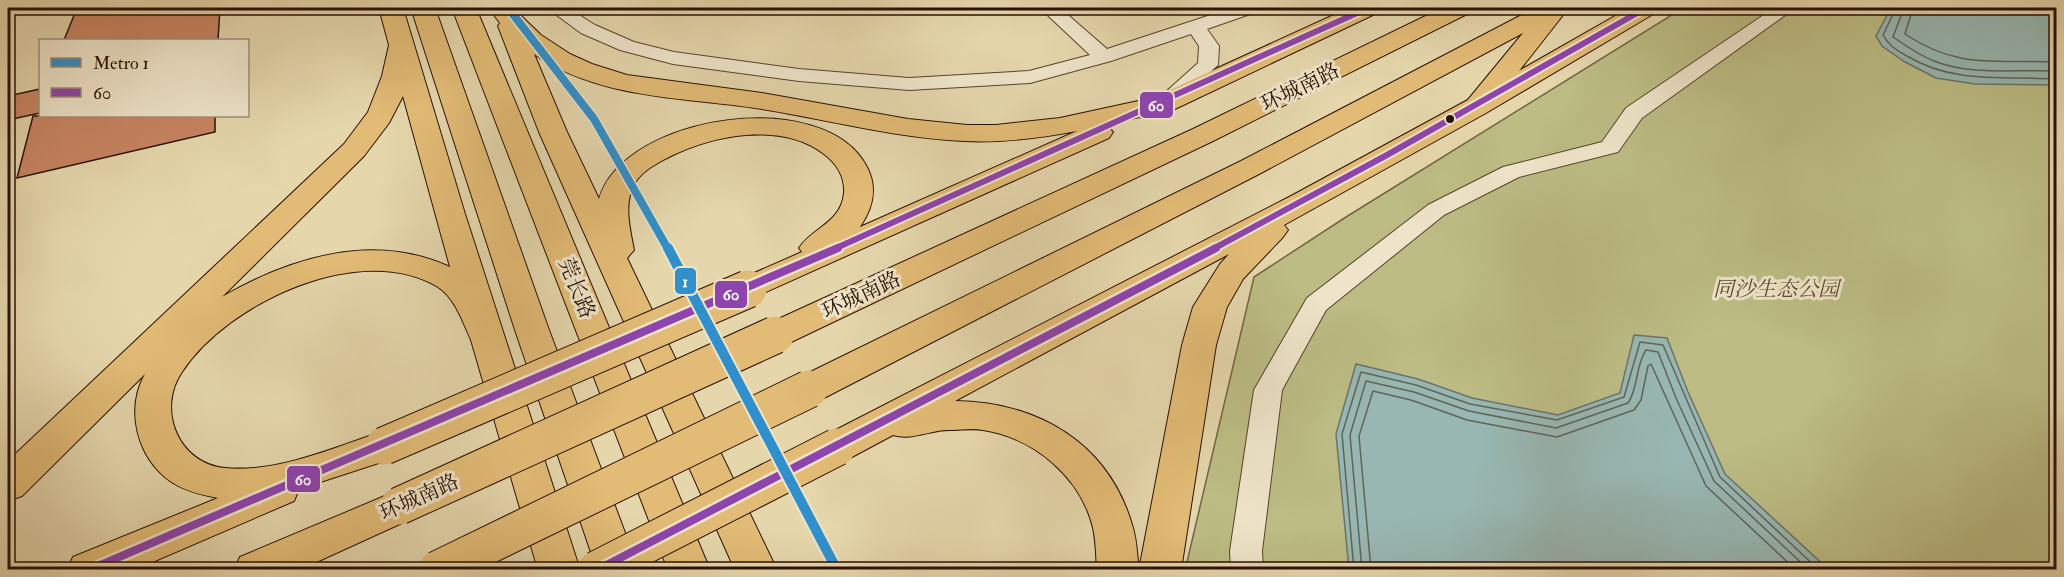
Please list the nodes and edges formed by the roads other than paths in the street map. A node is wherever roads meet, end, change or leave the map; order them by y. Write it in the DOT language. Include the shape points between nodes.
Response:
graph roads {
  1 [pos="391,8"];
  2 [pos="423,8"];
  3 [pos="464,8"];
  4 [pos="555,8"];
  5 [pos="1048,8"];
  6 [pos="1249,8"];
  7 [pos="1368,8"];
  8 [pos="1460,8"];
  9 [pos="1552,8"];
  10 [pos="1558,8"];
  11 [pos="1646,8"];
  12 [pos="1786,8"];
  13 [pos="504,11"];
  14 [pos="1195,26"];
  15 [pos="402,43"];
  16 [pos="1104,57"];
  17 [pos="1165,103"];
  18 [pos="1476,107"];
  19 [pos="1304,202"];
  20 [pos="748,289"];
  21 [pos="626,290"];
  22 [pos="489,341"];
  23 [pos="384,446"];
  24 [pos="837,447"];
  25 [pos="8,485"];
  26 [pos="88,570"];
  27 [pos="255,570"];
  28 [pos="437,570"];
  29 [pos="559,570"];
  30 [pos="596,570"];
  31 [pos="618,570"];
  32 [pos="689,570"];
  33 [pos="756,570"];
  34 [pos="1118,570"];
  35 [pos="1160,570"];
  36 [pos="1247,570"];
  1 -- 15 [label="main road"];
  2 -- 31 [label="main road"];
  3 -- 32 [label="main road, 莞长路"];
  4 -- 16 [label="street" via="588,29 627,46 673,58 799,75 909,84 985,81 1030,77"];
  5 -- 16 [label="street"];
  6 -- 14 [label="street"];
  7 -- 17 [label="main road"];
  8 -- 27 [label="main road, 环城南路, bridge" via="1203,135 775,335"];
  9 -- 28 [label="main road, bridge" via="1251,167"];
  10 -- 18 [label="main road"];
  11 -- 18 [label="main road"];
  12 -- 36 [label="street" via="1634,113 1610,147 1511,172 1436,210 1316,304 1268,390 1246,551"];
  13 -- 17 [label="main road" via="534,45 582,70 624,82 955,133 1036,130"];
  13 -- 21 [label="main road" via="553,132"];
  14 -- 16 [label="street"];
  14 -- 17 [label="street" via="1209,46 1208,65"];
  15 -- 22 [label="main road"];
  15 -- 25 [label="main road" via="394,89 386,108 354,150"];
  17 -- 20 [label="main road"];
  18 -- 19 [label="main road"];
  19 -- 24 [label="main road"];
  19 -- 35 [label="main road" via="1260,240 1231,272 1210,307 1199,345"];
  20 -- 21 [label="main road" via="808,254 843,227 854,212 858,183 854,167 829,143 810,133 760,126 704,134 650,155 630,170 619,184 613,202"];
  20 -- 23 [label="main road, bridge"];
  21 -- 33 [label="main road"];
  22 -- 23 [label="main road" via="461,291 423,266 387,259 341,264 269,285 212,319 168,364 153,403 154,425 175,466 197,478 224,484 284,476"];
  22 -- 29 [label="main road"];
  23 -- 26 [label="main road"];
  24 -- 30 [label="main road, bridge"];
  24 -- 34 [label="main road" via="937,416 969,414 1000,418 1031,429 1059,443 1096,488 1112,521"];
}
